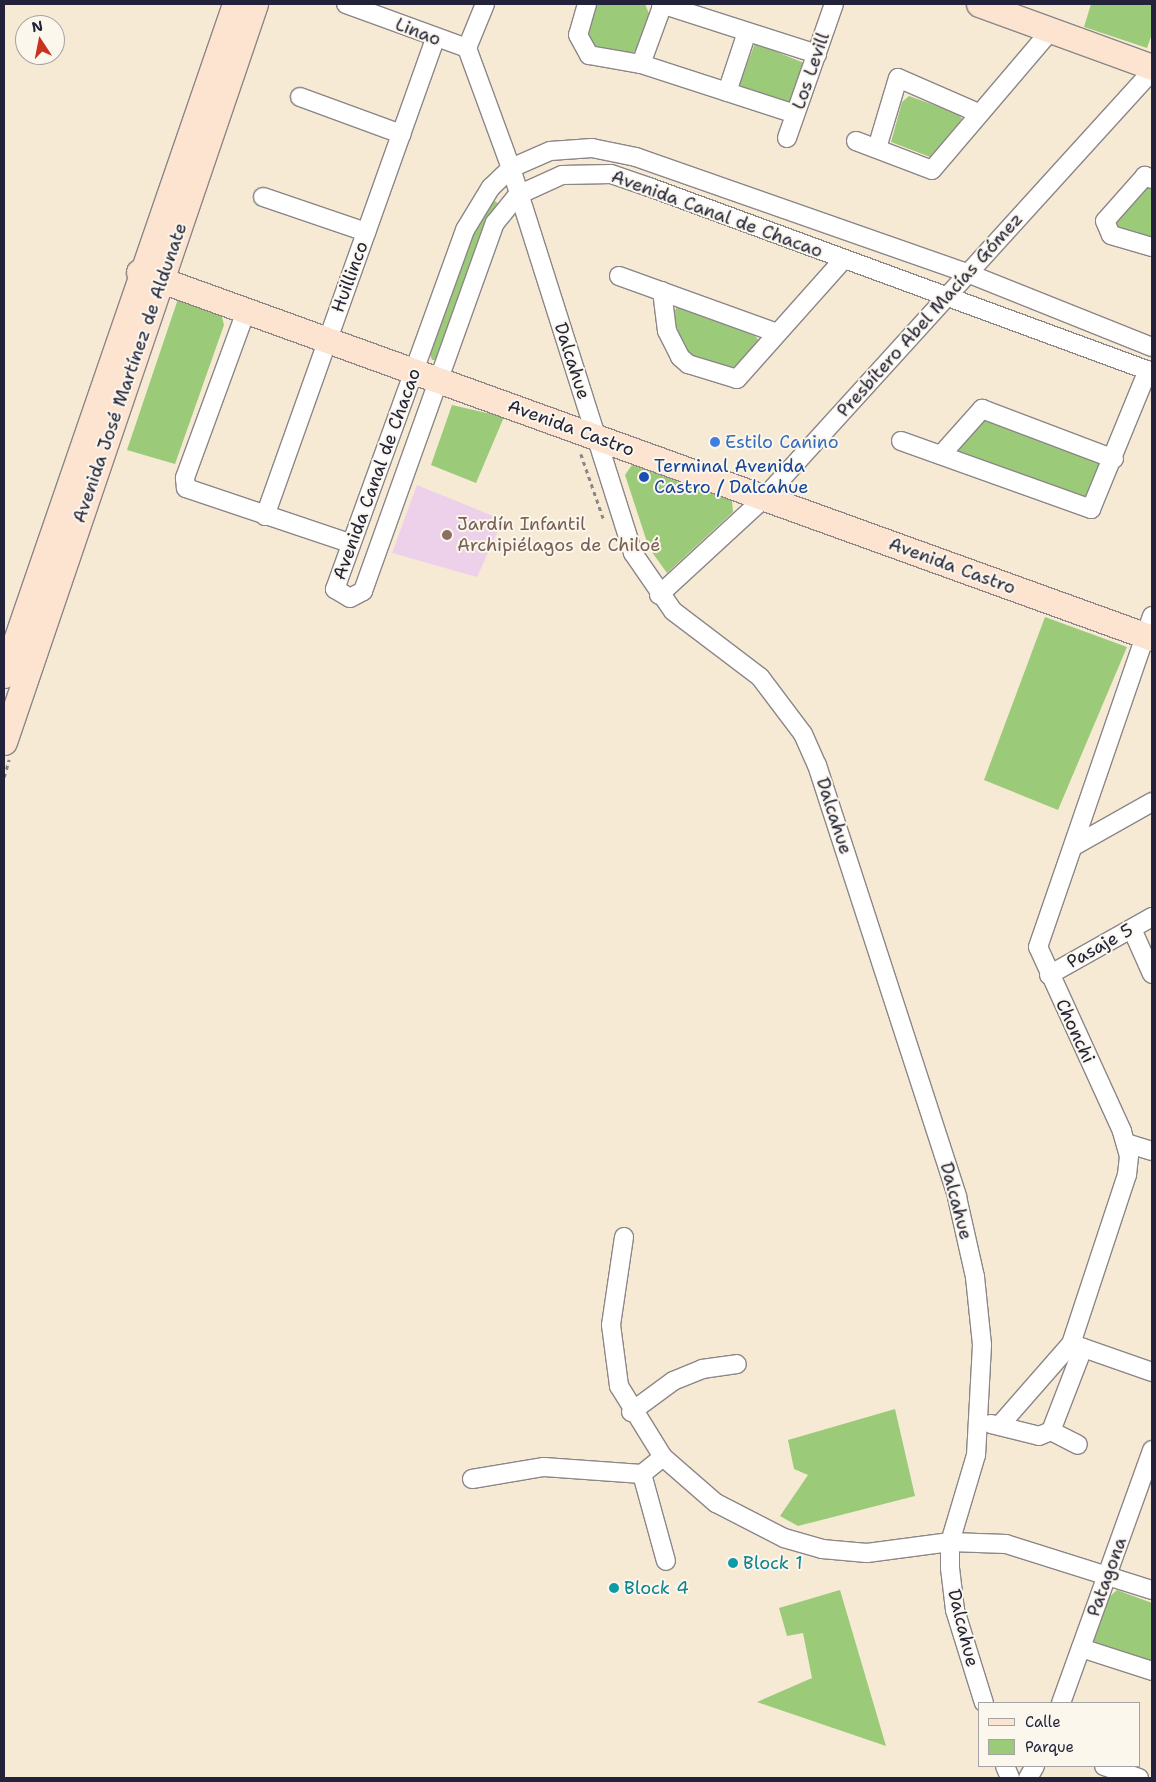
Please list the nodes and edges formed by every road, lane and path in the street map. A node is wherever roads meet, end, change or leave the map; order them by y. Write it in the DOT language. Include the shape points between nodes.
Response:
graph roads {
  1 [pos="235,4"];
  2 [pos="255,4"];
  3 [pos="346,4"];
  4 [pos="485,4"];
  5 [pos="587,4"];
  6 [pos="662,4"];
  7 [pos="834,4"];
  8 [pos="980,4"];
  9 [pos="1052,30"];
  10 [pos="747,32"];
  11 [pos="435,39"];
  12 [pos="465,48"];
  13 [pos="817,54"];
  14 [pos="641,64"];
  15 [pos="1152,69"];
  16 [pos="727,92"];
  17 [pos="300,97"];
  18 [pos="795,114"];
  19 [pos="978,114"];
  20 [pos="401,134"];
  21 [pos="787,138"];
  22 [pos="856,141"];
  23 [pos="877,148"];
  24 [pos="511,168"];
  25 [pos="1149,177"];
  26 [pos="518,195"];
  27 [pos="263,197"];
  28 [pos="366,232"];
  29 [pos="1152,247"];
  30 [pos="844,259"];
  31 [pos="967,273"];
  32 [pos="150,276"];
  33 [pos="619,276"];
  34 [pos="662,291"];
  35 [pos="945,296"];
  36 [pos="246,311"];
  37 [pos="777,333"];
  38 [pos="327,340"];
  39 [pos="1152,347"];
  40 [pos="1150,371"];
  41 [pos="426,376"];
  42 [pos="573,429"];
  43 [pos="596,437"];
  44 [pos="901,441"];
  45 [pos="941,455"];
  46 [pos="1114,459"];
  47 [pos="764,498"];
  48 [pos="265,516"];
  49 [pos="604,522"];
  50 [pos="349,543"];
  51 [pos="659,595"];
  52 [pos="1150,630"];
  53 [pos="4,675"];
  54 [pos="4,742"];
  55 [pos="1152,802"];
  56 [pos="1074,846"];
  57 [pos="1152,917"];
  58 [pos="1132,928"];
  59 [pos="1152,974"];
  60 [pos="1048,975"];
  61 [pos="1126,1143"];
  62 [pos="1152,1152"];
  63 [pos="624,1238"];
  64 [pos="1077,1346"];
  65 [pos="737,1364"];
  66 [pos="1152,1372"];
  67 [pos="631,1412"];
  68 [pos="980,1423"];
  69 [pos="1000,1425"];
  70 [pos="1051,1431"];
  71 [pos="1078,1445"];
  72 [pos="1152,1450"];
  73 [pos="663,1457"];
  74 [pos="642,1474"];
  75 [pos="472,1479"];
  76 [pos="950,1542"];
  77 [pos="666,1561"];
  78 [pos="1108,1575"];
  79 [pos="1152,1590"];
  80 [pos="1081,1648"];
  81 [pos="1152,1671"];
  82 [pos="984,1702"];
  83 [pos="1061,1702"];
  84 [pos="1035,1767"];
  85 [pos="1107,1767"];
  86 [pos="1028,1778"];
  87 [pos="1139,1778"];
  1 -- 32 [label="street, Avenida José Martínez de Aldunate"];
  2 -- 32 [label="street, Avenida José Martínez de Aldunate"];
  3 -- 11 [label="street, Linao"];
  4 -- 12 [label="street"];
  5 -- 14 [label="street" via="578,28 580,42 589,55"];
  6 -- 10 [label="street"];
  6 -- 14 [label="street"];
  7 -- 13 [label="street, Los Levill"];
  8 -- 9 [label="street"];
  9 -- 15 [label="street"];
  9 -- 19 [label="street"];
  10 -- 13 [label="street"];
  10 -- 16 [label="street"];
  11 -- 12 [label="street, Linao"];
  11 -- 20 [label="street, Huillinco"];
  12 -- 24 [label="street, Dalcahue"];
  13 -- 18 [label="street, Los Levill"];
  14 -- 16 [label="street"];
  15 -- 31 [label="street, Presbítero Abel Macías Gómez"];
  16 -- 18 [label="street"];
  17 -- 20 [label="street"];
  18 -- 21 [label="street, Los Levill"];
  19 -- 23 [label="street" via="932,170"];
  19 -- 23 [label="street" via="898,78"];
  20 -- 28 [label="street, Huillinco"];
  22 -- 23 [label="street"];
  24 -- 26 [label="street, Dalcahue"];
  24 -- 31 [label="street, Avenida Canal de Chacao" via="550,151 610,150"];
  24 -- 41 [label="street, Avenida Canal de Chacao" via="491,187 465,230"];
  25 -- 29 [label="street" via="1108,214 1108,232"];
  26 -- 30 [label="street, Avenida Canal de Chacao" via="562,175 611,174"];
  26 -- 41 [label="street, Avenida Canal de Chacao" via="486,240"];
  26 -- 43 [label="street, Dalcahue"];
  27 -- 28 [label="street"];
  28 -- 38 [label="street, Huillinco"];
  30 -- 35 [label="street, Avenida Canal de Chacao"];
  30 -- 37 [label="street"];
  31 -- 35 [label="street, Presbítero Abel Macías Gómez"];
  31 -- 39 [label="street, Avenida Canal de Chacao"];
  32 -- 36 [label="street, Avenida Castro"];
  32 -- 53 [label="street, Avenida José Martínez de Aldunate"];
  32 -- 54 [label="street, Avenida José Martínez de Aldunate"];
  33 -- 34 [label="street"];
  34 -- 37 [label="street"];
  34 -- 37 [label="street" via="670,341 688,364 737,379"];
  35 -- 40 [label="street, Avenida Canal de Chacao"];
  35 -- 47 [label="street, Presbítero Abel Macías Gómez"];
  36 -- 38 [label="street, Avenida Castro"];
  36 -- 48 [label="street" via="185,484 189,490"];
  38 -- 41 [label="street, Avenida Castro"];
  38 -- 48 [label="street, Huillinco"];
  40 -- 46 [label="street"];
  41 -- 42 [label="street, Avenida Castro"];
  41 -- 50 [label="street, Avenida Canal de Chacao"];
  41 -- 50 [label="street, Avenida Canal de Chacao" via="363,591 350,598 335,589"];
  42 -- 43 [label="street, Avenida Castro"];
  42 -- 49 [label="path"];
  43 -- 47 [label="street, Avenida Castro"];
  43 -- 51 [label="street, Dalcahue" via="633,553"];
  44 -- 45 [label="street"];
  45 -- 46 [label="street" via="982,409"];
  45 -- 46 [label="street" via="1091,509"];
  47 -- 51 [label="street, Presbítero Abel Macías Gómez"];
  47 -- 52 [label="street, Avenida Castro"];
  48 -- 50 [label="street"];
  51 -- 68 [label="street, Dalcahue" via="686,623 760,677 789,713 817,765 958,1197 975,1277 982,1345 974,1391"];
  52 -- 56 [label="street, Chonchi"];
  55 -- 56 [label="street"];
  56 -- 60 [label="street, Chonchi" via="1038,947"];
  57 -- 58 [label="street, Pasaje 5"];
  58 -- 59 [label="street"];
  58 -- 60 [label="street, Pasaje 5"];
  60 -- 61 [label="street, Chonchi"];
  61 -- 62 [label="street"];
  61 -- 64 [label="street, Chonchi" via="1123,1195"];
  63 -- 67 [label="street" via="612,1306 611,1342 617,1380"];
  64 -- 66 [label="street"];
  64 -- 69 [label="street, Chonchi"];
  64 -- 70 [label="street"];
  65 -- 67 [label="street" via="702,1369 673,1381"];
  67 -- 73 [label="street"];
  68 -- 69 [label="street"];
  68 -- 76 [label="street, Dalcahue" via="976,1455"];
  69 -- 70 [label="street" via="1039,1436"];
  70 -- 71 [label="street"];
  72 -- 78 [label="street, Patagona"];
  73 -- 74 [label="street"];
  73 -- 76 [label="street" via="716,1503 802,1544 867,1553"];
  74 -- 75 [label="street" via="552,1467"];
  74 -- 77 [label="street"];
  76 -- 78 [label="street" via="1006,1544"];
  76 -- 82 [label="street, Dalcahue" via="955,1610"];
  78 -- 79 [label="street"];
  78 -- 80 [label="street, Patagona"];
  80 -- 81 [label="street"];
  80 -- 83 [label="street, Patagona"];
  84 -- 86 [label="street"];
  85 -- 87 [label="street"];
}
